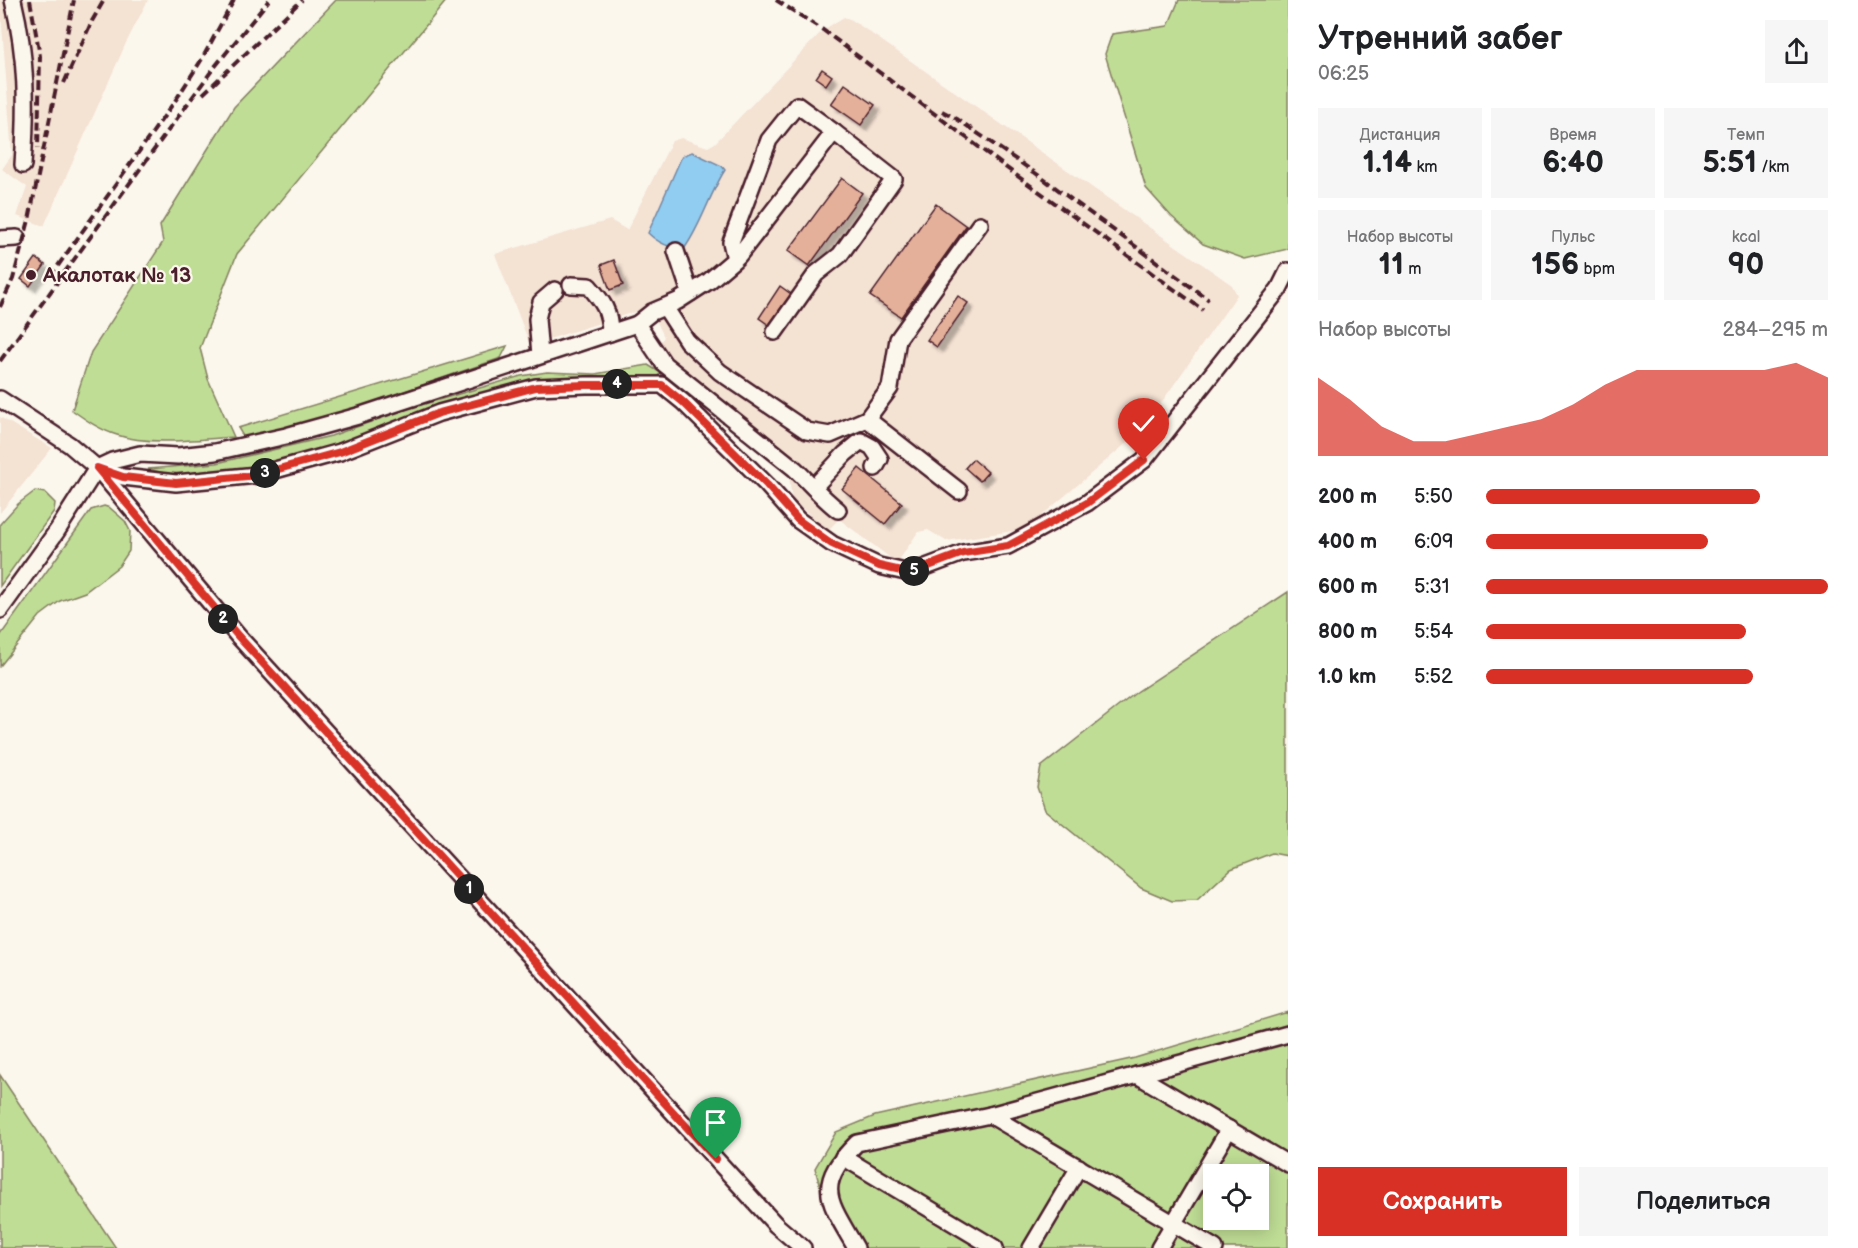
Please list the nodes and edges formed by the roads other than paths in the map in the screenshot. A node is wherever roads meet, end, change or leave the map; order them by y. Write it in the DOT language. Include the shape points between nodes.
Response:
graph roads {
  1 [pos="13,1"];
  2 [pos="834,132"];
  3 [pos="22,165"];
  4 [pos="980,224"];
  5 [pos="17,238"];
  6 [pos="0,239"];
  7 [pos="676,251"];
  8 [pos="735,259"];
  9 [pos="1288,271"];
  10 [pos="571,285"];
  11 [pos="555,290"];
  12 [pos="690,293"];
  13 [pos="665,307"];
  14 [pos="637,324"];
  15 [pos="775,332"];
  16 [pos="610,333"];
  17 [pos="540,355"];
  18 [pos="0,399"];
  19 [pos="867,419"];
  20 [pos="97,468"];
  21 [pos="875,468"];
  22 [pos="814,487"];
  23 [pos="958,491"];
  24 [pos="838,510"];
  25 [pos="0,610"];
  26 [pos="1287,1035"];
  27 [pos="1137,1075"];
  28 [pos="990,1115"];
  29 [pos="1229,1129"];
  30 [pos="843,1157"];
  31 [pos="1288,1164"];
  32 [pos="1079,1167"];
  33 [pos="1173,1223"];
  34 [pos="803,1248"];
  35 [pos="856,1248"];
  36 [pos="995,1248"];
  37 [pos="1031,1248"];
  38 [pos="1159,1248"];
  39 [pos="1215,1248"];
  1 -- 3 [label="street" via="24,55 26,111"];
  2 -- 8 [label="street"];
  2 -- 8 [label="street" via="797,105 769,140 731,242"];
  2 -- 15 [label="street" via="894,179 840,255 816,274"];
  4 -- 19 [label="street" via="898,339 890,388"];
  5 -- 6 [label="street"];
  7 -- 12 [label="street"];
  8 -- 12 [label="street"];
  9 -- 20 [label="street" via="1279,289 1144,460 1087,503 1008,546 963,553 910,573 879,566 832,544 798,520 767,485 662,385 536,387 439,413 340,452 257,475 176,483 123,477"];
  10 -- 16 [label="street" via="589,286 603,302"];
  11 -- 17 [label="street" via="542,302 537,319"];
  12 -- 13 [label="street"];
  13 -- 14 [label="street"];
  13 -- 19 [label="street" via="687,341 720,372 807,431 830,435"];
  14 -- 16 [label="street"];
  14 -- 22 [label="street" via="664,364"];
  16 -- 17 [label="street"];
  17 -- 20 [label="street" via="286,436 215,452 141,454"];
  18 -- 20 [label="street"];
  19 -- 23 [label="street"];
  20 -- 25 [label="street"];
  20 -- 34 [label="street" via="238,636 768,1216"];
  21 -- 22 [label="street" via="880,459 872,447 861,441"];
  22 -- 24 [label="street"];
  26 -- 27 [label="street"];
  27 -- 28 [label="street"];
  27 -- 29 [label="street"];
  28 -- 30 [label="street" via="857,1143"];
  28 -- 32 [label="street"];
  29 -- 31 [label="street"];
  29 -- 33 [label="street"];
  30 -- 35 [label="street" via="829,1186 832,1206"];
  30 -- 36 [label="street"];
  32 -- 33 [label="street"];
  32 -- 37 [label="street"];
  33 -- 38 [label="street"];
  33 -- 39 [label="street"];
}
